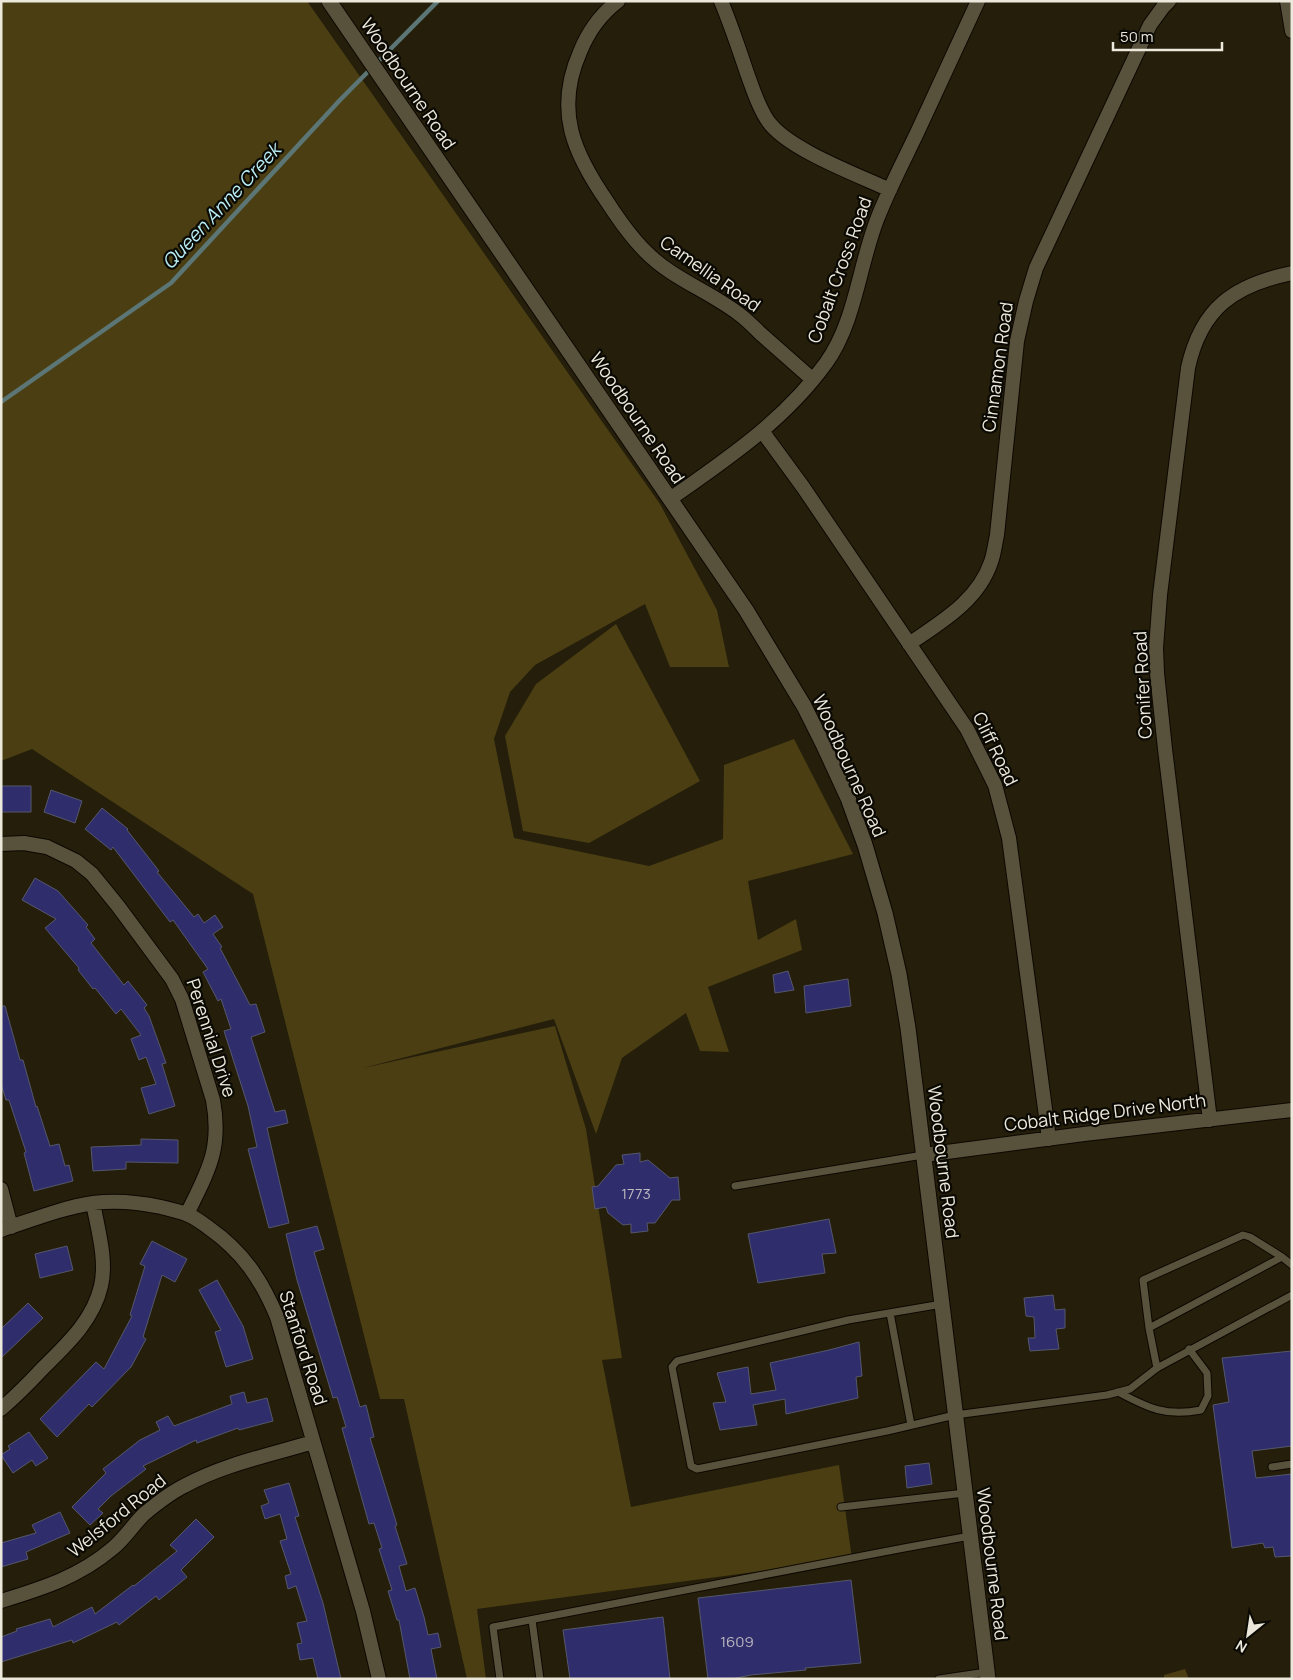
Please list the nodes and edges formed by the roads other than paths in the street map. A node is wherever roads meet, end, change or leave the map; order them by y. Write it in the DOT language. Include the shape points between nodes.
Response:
graph roads {
  1 [pos="329,1"];
  2 [pos="618,1"];
  3 [pos="720,1"];
  4 [pos="978,1"];
  5 [pos="1168,1"];
  6 [pos="1287,1"];
  7 [pos="1292,31"];
  8 [pos="890,190"];
  9 [pos="1292,273"];
  10 [pos="812,380"];
  11 [pos="762,431"];
  12 [pos="670,499"];
  13 [pos="909,644"];
  14 [pos="1,844"];
  15 [pos="1292,1110"];
  16 [pos="1210,1120"];
  17 [pos="1049,1139"];
  18 [pos="924,1155"];
  19 [pos="735,1186"];
  20 [pos="1,1189"];
  21 [pos="93,1203"];
  22 [pos="187,1214"];
  23 [pos="6,1228"];
  24 [pos="1282,1257"];
  25 [pos="1292,1265"];
  26 [pos="1292,1295"];
  27 [pos="942,1304"];
  28 [pos="890,1313"];
  29 [pos="1149,1328"];
  30 [pos="1189,1349"];
  31 [pos="1158,1368"];
  32 [pos="1118,1392"];
  33 [pos="1,1409"];
  34 [pos="955,1415"];
  35 [pos="911,1426"];
  36 [pos="313,1442"];
  37 [pos="1292,1464"];
  38 [pos="1272,1467"];
  39 [pos="964,1493"];
  40 [pos="841,1507"];
  41 [pos="970,1536"];
  42 [pos="1,1601"];
  43 [pos="532,1620"];
  44 [pos="987,1676"];
  45 [pos="380,1679"];
  46 [pos="500,1679"];
  47 [pos="540,1679"];
  48 [pos="938,1679"];
  1 -- 12 [label="main road, Woodbourne Road"];
  2 -- 10 [label="street, Camellia Road" via="590,32 575,62 570,82 571,130 590,176 645,252 739,314"];
  3 -- 8 [label="street" via="753,90 769,123 785,138 812,154"];
  4 -- 8 [label="street, Cobalt Cross Road"];
  5 -- 13 [label="street, Cinnamon Road" via="1150,25 1036,268 1017,341 997,535 991,562 970,597"];
  6 -- 7 [label="street"];
  8 -- 10 [label="street, Cobalt Cross Road" via="877,219 839,338"];
  9 -- 16 [label="street, Conifer Road" via="1236,292 1212,314 1199,333 1188,368 1160,595 1157,673"];
  10 -- 11 [label="street, Cobalt Cross Road"];
  11 -- 12 [label="street, Cobalt Cross Road"];
  11 -- 13 [label="street, Cliff Road"];
  12 -- 18 [label="main road, Woodbourne Road" via="773,652 804,706 848,798 885,913 899,974"];
  13 -- 17 [label="street, Cliff Road" via="967,728 995,785 1003,812"];
  14 -- 22 [label="street, Perennial Drive" via="47,847 76,861 92,874 163,966 182,999 204,1066 216,1115 217,1135 208,1171"];
  15 -- 16 [label="street, Cobalt Ridge Drive North"];
  16 -- 17 [label="street, Cobalt Ridge Drive North"];
  17 -- 18 [label="street, Cobalt Ridge Drive North"];
  18 -- 19 [label="lane"];
  18 -- 27 [label="main road, Woodbourne Road"];
  20 -- 23 [label="street"];
  21 -- 22 [label="street, Stanford Road" via="124,1201"];
  21 -- 23 [label="street, Stanford Road"];
  21 -- 33 [label="street" via="103,1268 96,1302 70,1342"];
  22 -- 36 [label="street, Stanford Road" via="238,1252 266,1291 277,1317"];
  24 -- 25 [label="lane"];
  24 -- 29 [label="lane"];
  24 -- 29 [label="lane" via="1243,1235 1143,1280"];
  26 -- 30 [label="lane"];
  27 -- 28 [label="lane"];
  27 -- 34 [label="main road, Woodbourne Road"];
  28 -- 35 [label="lane"];
  28 -- 35 [label="lane" via="677,1361 672,1367 691,1466 696,1469"];
  29 -- 31 [label="lane"];
  30 -- 31 [label="lane"];
  30 -- 32 [label="lane" via="1206,1373 1208,1396 1201,1410 1183,1413 1149,1408"];
  31 -- 32 [label="lane" via="1130,1389"];
  32 -- 34 [label="lane"];
  34 -- 35 [label="lane"];
  34 -- 39 [label="main road, Woodbourne Road"];
  36 -- 42 [label="street, Welsford Road" via="229,1467 183,1486 144,1515 114,1548 86,1568 39,1590"];
  36 -- 45 [label="street, Stanford Road"];
  37 -- 38 [label="lane"];
  39 -- 40 [label="lane"];
  39 -- 41 [label="main road, Woodbourne Road"];
  41 -- 43 [label="lane"];
  41 -- 44 [label="main road, Woodbourne Road"];
  43 -- 46 [label="lane" via="493,1628"];
  43 -- 47 [label="lane"];
  44 -- 48 [label="lane"];
}
